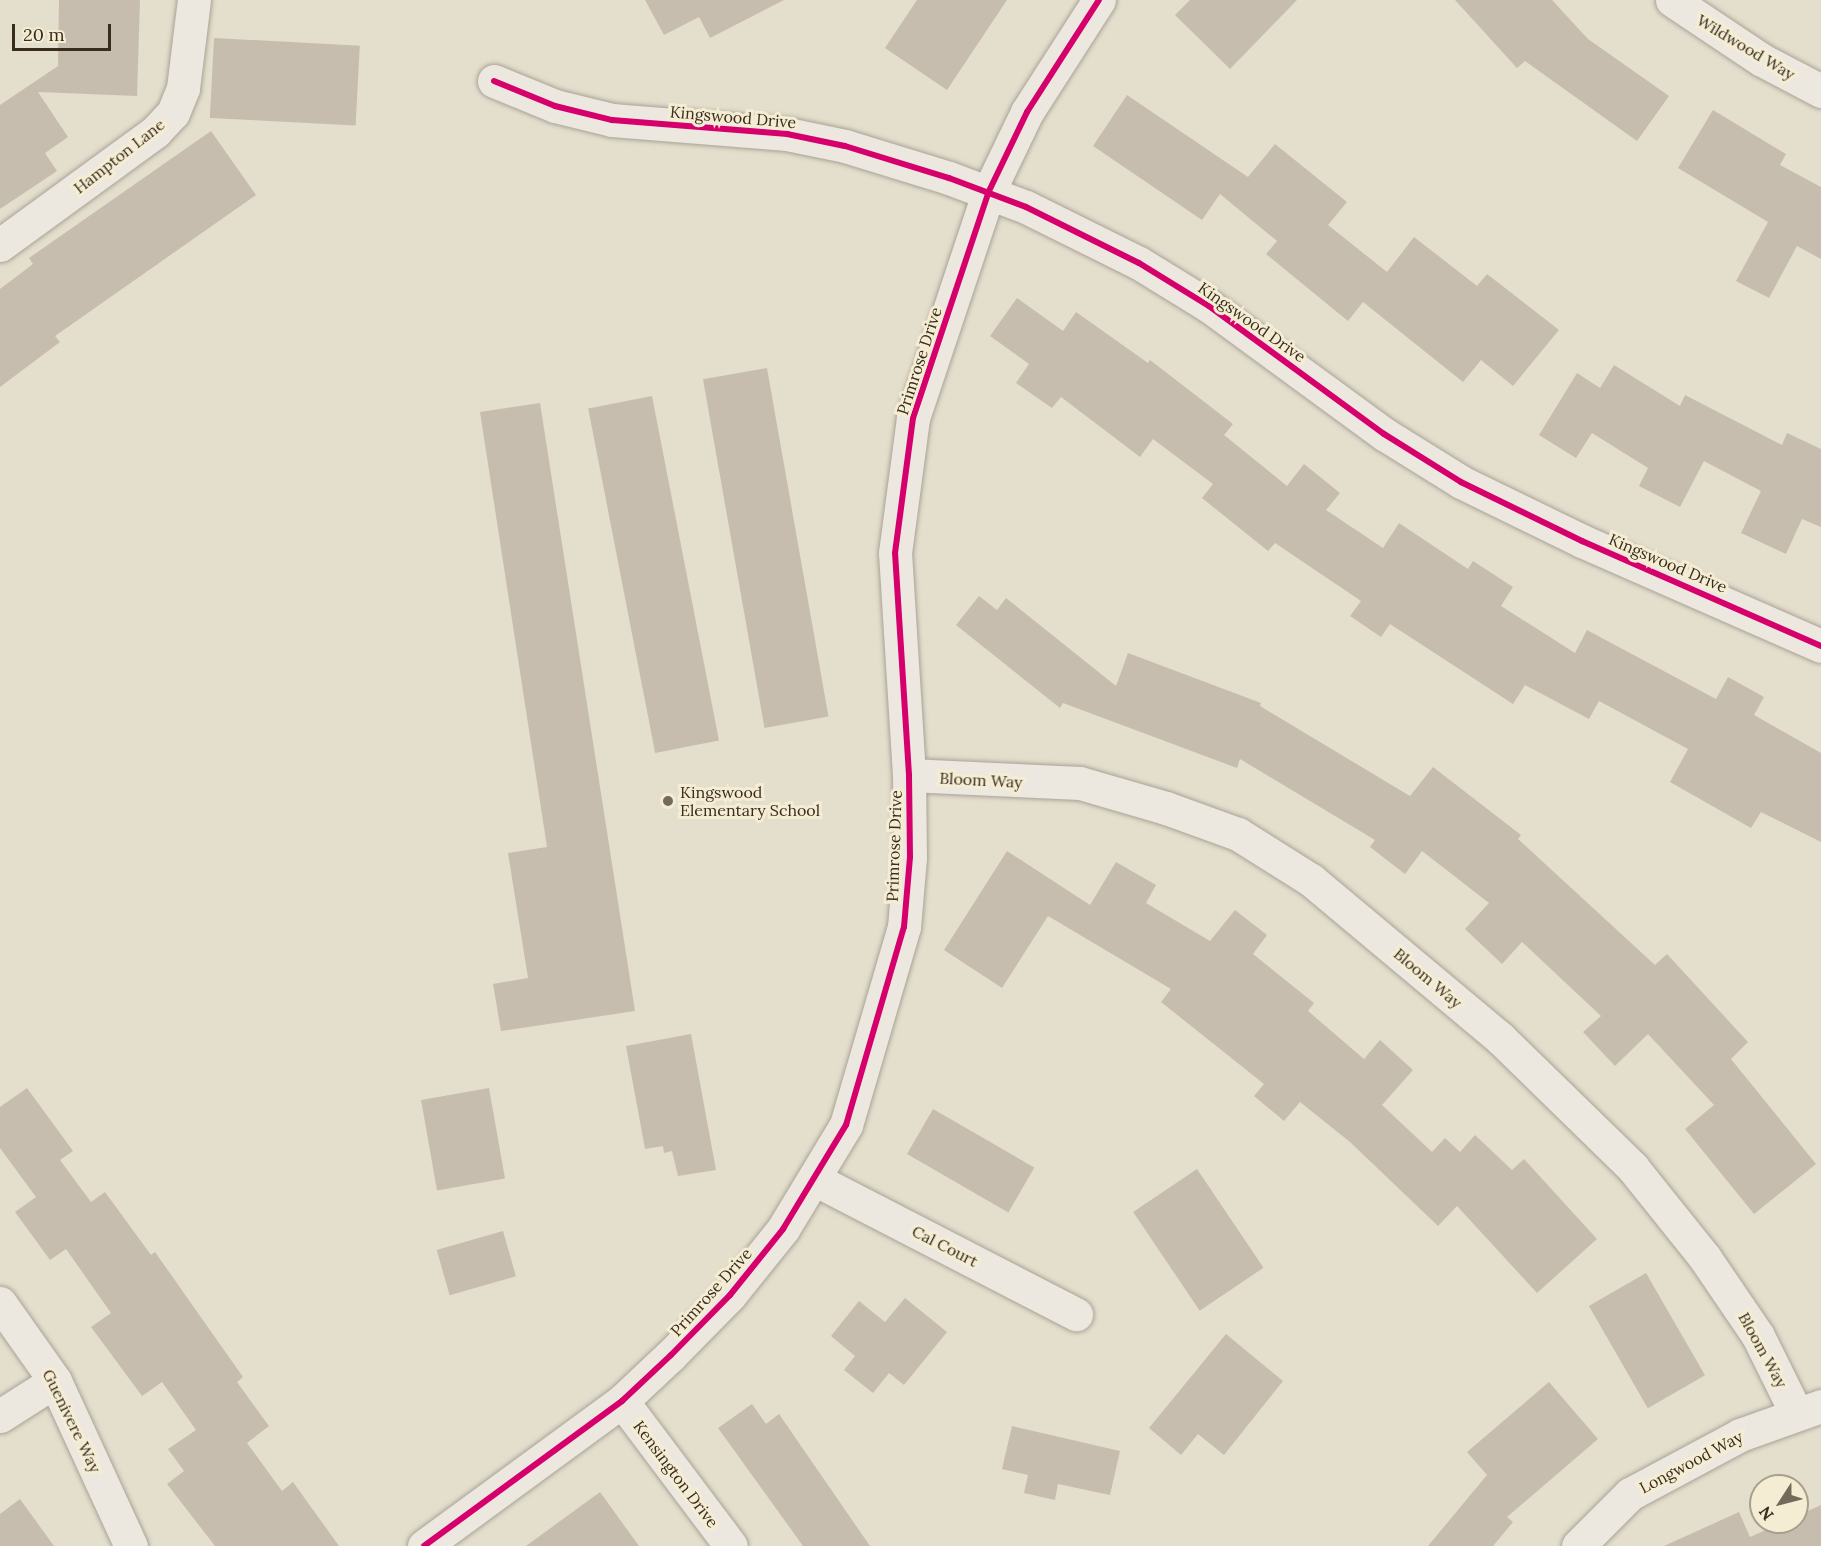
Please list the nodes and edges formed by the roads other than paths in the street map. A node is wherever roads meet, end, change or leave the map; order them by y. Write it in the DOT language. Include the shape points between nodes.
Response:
graph roads {
  1 [pos="194,0"];
  2 [pos="1099,0"];
  3 [pos="1672,0"];
  4 [pos="494,81"];
  5 [pos="1821,91"];
  6 [pos="989,191"];
  7 [pos="0,245"];
  8 [pos="1821,646"];
  9 [pos="909,775"];
  10 [pos="814,1179"];
  11 [pos="0,1303"];
  12 [pos="1076,1314"];
  13 [pos="55,1381"];
  14 [pos="622,1401"];
  15 [pos="1809,1409"];
  16 [pos="0,1416"];
  17 [pos="131,1546"];
  18 [pos="424,1546"];
  19 [pos="731,1546"];
  20 [pos="1578,1546"];
  1 -- 7 [label="street, Hampton Lane" via="183,88 173,113 155,132"];
  2 -- 6 [label="street, Primrose Drive" via="1027,112"];
  3 -- 5 [label="street, Wildwood Way" via="1762,60"];
  4 -- 6 [label="street, Kingswood Drive" via="555,106 612,120 787,134 845,146"];
  6 -- 8 [label="street, Kingswood Drive" via="1066,225 1209,306 1384,434 1461,482 1582,541"];
  6 -- 9 [label="street, Primrose Drive" via="913,418 902,484 895,553"];
  9 -- 10 [label="street, Primrose Drive" via="910,857 904,927 846,1125"];
  9 -- 15 [label="street, Bloom Way" via="1080,783 1238,834 1311,880 1500,1038 1633,1168 1705,1258"];
  10 -- 12 [label="street, Cal Court"];
  10 -- 14 [label="street, Primrose Drive" via="783,1229 730,1295"];
  11 -- 13 [label="street, Guenivere Way"];
  13 -- 16 [label="street"];
  13 -- 17 [label="street, Guenivere Way"];
  14 -- 18 [label="street, Primrose Drive"];
  14 -- 19 [label="street, Kensington Drive"];
  15 -- 20 [label="street, Longwood Way" via="1740,1435 1630,1494"];
}
